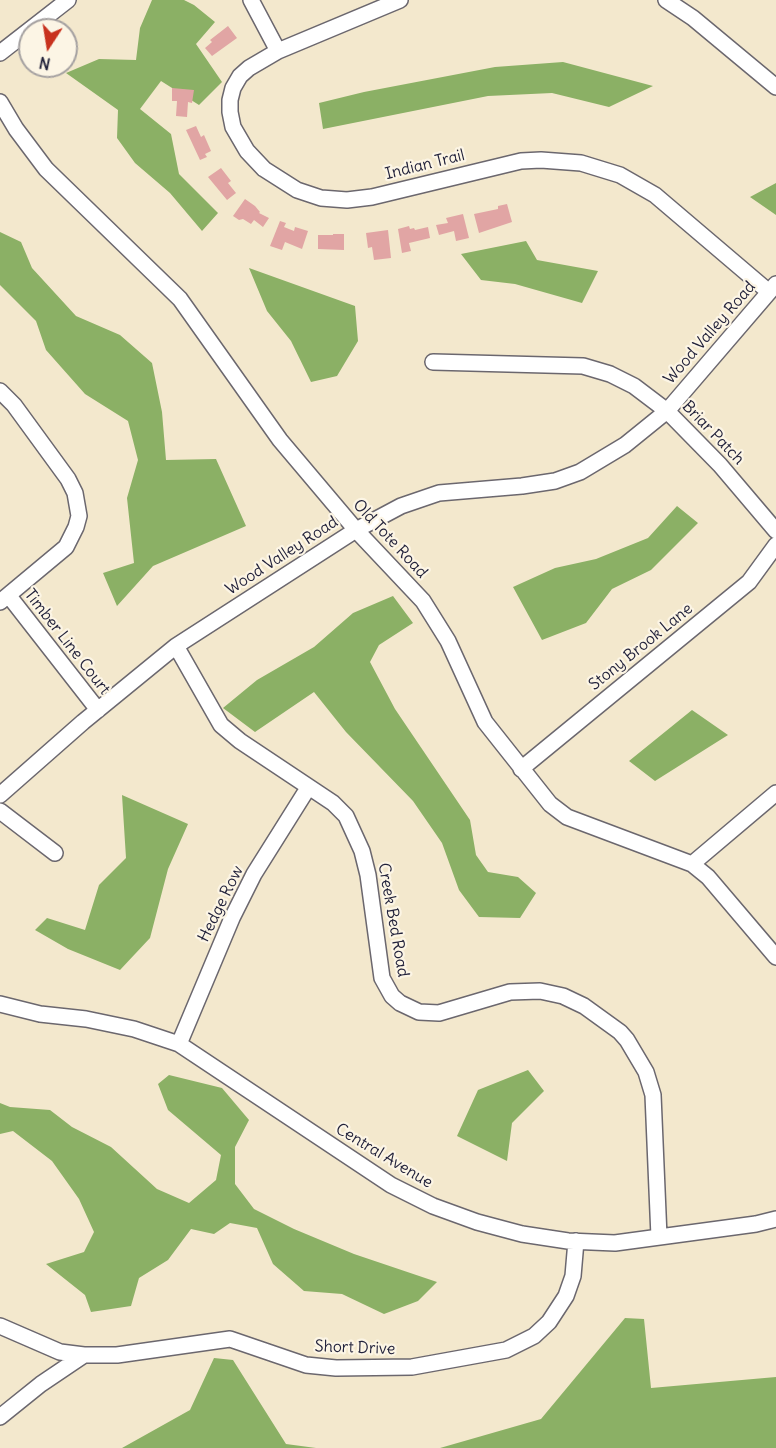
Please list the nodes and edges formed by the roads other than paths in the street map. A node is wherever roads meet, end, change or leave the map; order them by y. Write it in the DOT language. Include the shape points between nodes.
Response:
graph roads {
  1 [pos="68,0"];
  2 [pos="251,0"];
  3 [pos="400,0"];
  4 [pos="666,0"];
  5 [pos="279,51"];
  6 [pos="0,53"];
  7 [pos="776,87"];
  8 [pos="0,102"];
  9 [pos="773,288"];
  10 [pos="433,362"];
  11 [pos="1,395"];
  12 [pos="667,411"];
  13 [pos="356,530"];
  14 [pos="776,531"];
  15 [pos="776,545"];
  16 [pos="4,599"];
  17 [pos="176,646"];
  18 [pos="98,710"];
  19 [pos="521,769"];
  20 [pos="308,788"];
  21 [pos="776,793"];
  22 [pos="0,795"];
  23 [pos="0,811"];
  24 [pos="55,852"];
  25 [pos="692,864"];
  26 [pos="776,957"];
  27 [pos="0,1004"];
  28 [pos="179,1044"];
  29 [pos="776,1219"];
  30 [pos="659,1237"];
  31 [pos="576,1241"];
  32 [pos="0,1326"];
  33 [pos="84,1355"];
  34 [pos="0,1417"];
  1 -- 6 [label="street"];
  2 -- 5 [label="street"];
  3 -- 5 [label="street, Indian Trail"];
  4 -- 7 [label="street"];
  5 -- 9 [label="street, Indian Trail" via="240,76 233,88 230,112 233,127 246,150 264,169 291,187 321,198 360,199 521,161 581,163 620,175 655,195"];
  8 -- 13 [label="street, Old Tote Road" via="46,169 180,299 280,440"];
  9 -- 12 [label="street, Wood Valley Road"];
  10 -- 12 [label="street, Briar Patch" via="583,366 634,386"];
  11 -- 16 [label="street" via="14,405 68,479 75,493 78,516 66,547"];
  12 -- 13 [label="street, Wood Valley Road" via="625,445 579,472 555,481 522,486 439,493 401,506"];
  12 -- 14 [label="street, Briar Patch"];
  13 -- 17 [label="street, Wood Valley Road"];
  13 -- 19 [label="street, Old Tote Road" via="423,601 448,640 485,722"];
  15 -- 19 [label="street, Stony Brook Lane" via="749,582"];
  16 -- 18 [label="street, Timber Line Court"];
  17 -- 18 [label="street, Wood Valley Road"];
  17 -- 20 [label="street, Creek Bed Road" via="221,725"];
  18 -- 22 [label="street, Wood Valley Road"];
  19 -- 25 [label="street, Old Tote Road" via="550,804 567,817"];
  20 -- 28 [label="street, Hedge Row" via="232,918"];
  20 -- 30 [label="street, Creek Bed Road" via="346,816 362,851 382,978 400,1003 419,1012 440,1013 510,992 540,991 584,1006 627,1040 646,1072 653,1095"];
  21 -- 25 [label="street"];
  23 -- 24 [label="street"];
  25 -- 26 [label="street, Old Tote Road" via="708,877"];
  27 -- 28 [label="street, Central Avenue" via="134,1029"];
  28 -- 31 [label="street, Central Avenue" via="391,1185 433,1206 522,1234"];
  29 -- 30 [label="street, Central Avenue"];
  30 -- 31 [label="street, Central Avenue" via="615,1243"];
  31 -- 33 [label="street, Short Drive" via="570,1286 556,1314 525,1342 492,1353 412,1367 336,1368 306,1365 230,1339 117,1355"];
  32 -- 33 [label="street, Short Drive" via="60,1352"];
  33 -- 34 [label="street"];
}
